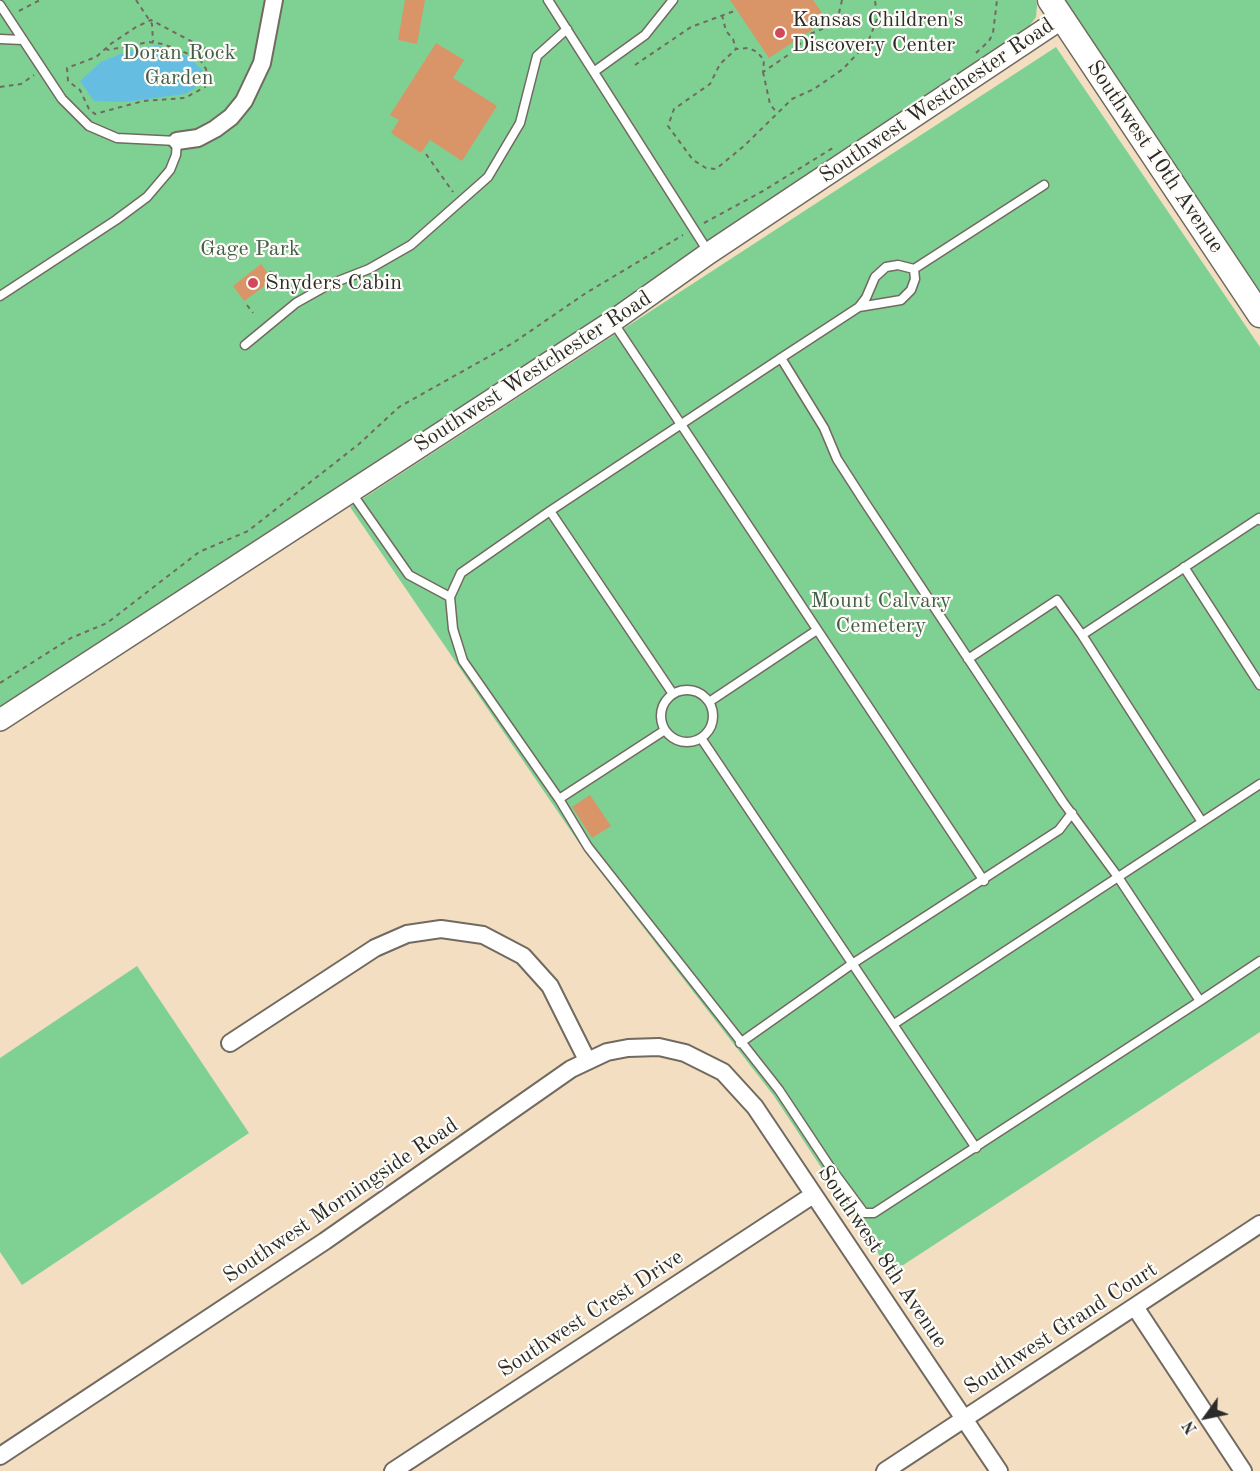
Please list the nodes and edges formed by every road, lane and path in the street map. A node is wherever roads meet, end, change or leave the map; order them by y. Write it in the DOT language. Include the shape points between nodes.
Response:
graph roads {
  1 [pos="40,0"];
  2 [pos="135,0"];
  3 [pos="548,0"];
  4 [pos="673,0"];
  5 [pos="842,0"];
  6 [pos="875,0"];
  7 [pos="998,0"];
  8 [pos="272,1"];
  9 [pos="0,5"];
  10 [pos="1056,9"];
  11 [pos="737,10"];
  12 [pos="19,11"];
  13 [pos="722,15"];
  14 [pos="151,20"];
  15 [pos="567,29"];
  16 [pos="0,39"];
  17 [pos="23,40"];
  18 [pos="153,42"];
  19 [pos="105,49"];
  20 [pos="206,49"];
  21 [pos="736,49"];
  22 [pos="975,53"];
  23 [pos="635,65"];
  24 [pos="42,70"];
  25 [pos="595,71"];
  26 [pos="763,72"];
  27 [pos="0,87"];
  28 [pos="777,113"];
  29 [pos="177,141"];
  30 [pos="841,142"];
  31 [pos="426,154"];
  32 [pos="1044,185"];
  33 [pos="461,200"];
  34 [pos="694,229"];
  35 [pos="710,253"];
  36 [pos="914,269"];
  37 [pos="270,271"];
  38 [pos="284,291"];
  39 [pos="0,296"];
  40 [pos="247,305"];
  41 [pos="859,308"];
  42 [pos="253,312"];
  43 [pos="1260,315"];
  44 [pos="613,321"];
  45 [pos="245,345"];
  46 [pos="781,358"];
  47 [pos="680,425"];
  48 [pos="350,492"];
  49 [pos="550,511"];
  50 [pos="1260,520"];
  51 [pos="1184,567"];
  52 [pos="450,597"];
  53 [pos="817,630"];
  54 [pos="1082,635"];
  55 [pos="968,659"];
  56 [pos="0,683"];
  57 [pos="1260,685"];
  58 [pos="673,694"];
  59 [pos="709,702"];
  60 [pos="0,720"];
  61 [pos="665,730"];
  62 [pos="702,738"];
  63 [pos="1260,784"];
  64 [pos="559,799"];
  65 [pos="1072,813"];
  66 [pos="1203,822"];
  67 [pos="1118,877"];
  68 [pos="984,881"];
  69 [pos="1260,961"];
  70 [pos="852,964"];
  71 [pos="1200,1001"];
  72 [pos="894,1024"];
  73 [pos="230,1043"];
  74 [pos="740,1043"];
  75 [pos="587,1060"];
  76 [pos="723,1072"];
  77 [pos="976,1148"];
  78 [pos="813,1195"];
  79 [pos="1260,1224"];
  80 [pos="1135,1308"];
  81 [pos="964,1419"];
  82 [pos="0,1456"];
  83 [pos="393,1471"];
  84 [pos="885,1471"];
  85 [pos="999,1471"];
  86 [pos="1243,1471"];
  1 -- 12 [label="path"];
  2 -- 14 [label="path"];
  3 -- 15 [label="lane"];
  4 -- 25 [label="lane" via="645,35"];
  5 -- 26 [label="path" via="839,13 827,27 810,34"];
  6 -- 28 [label="path" via="877,19 868,42 843,69 792,99"];
  7 -- 22 [label="path" via="993,33"];
  8 -- 29 [label="street" via="262,63 244,100 215,129 198,138"];
  9 -- 17 [label="lane"];
  10 -- 35 [label="street, Southwest Westchester Road"];
  10 -- 43 [label="main road, Southwest 10th Avenue"];
  11 -- 13 [label="path"];
  13 -- 21 [label="path"];
  13 -- 23 [label="path" via="691,27"];
  14 -- 18 [label="path"];
  14 -- 19 [label="path"];
  14 -- 20 [label="path"];
  15 -- 25 [label="lane"];
  15 -- 33 [label="lane" via="537,56 520,123 488,177"];
  16 -- 17 [label="lane"];
  17 -- 24 [label="lane"];
  18 -- 19 [label="path"];
  18 -- 19 [label="path" via="199,58 206,69 205,87 185,98 142,101 95,114 80,90 69,83 66,71"];
  21 -- 26 [label="path" via="757,52 764,60"];
  21 -- 28 [label="path" via="720,64 710,84 674,109 668,126 693,160 716,169"];
  24 -- 27 [label="path" via="21,84"];
  24 -- 29 [label="lane" via="77,116 98,132 137,140"];
  25 -- 34 [label="lane"];
  26 -- 28 [label="path" via="770,104"];
  29 -- 39 [label="lane" via="177,155 170,170 147,197"];
  30 -- 34 [label="path"];
  31 -- 33 [label="path"];
  32 -- 36 [label="lane"];
  33 -- 45 [label="lane" via="411,245 296,303"];
  34 -- 35 [label="lane"];
  34 -- 56 [label="path" via="586,293 513,344 399,407 359,444 248,531 199,552 107,623 70,638"];
  35 -- 44 [label="street, Southwest Westchester Road"];
  36 -- 41 [label="lane" via="886,267 875,277"];
  36 -- 41 [label="lane" via="911,290 901,300"];
  37 -- 38 [label="path"];
  40 -- 42 [label="path"];
  41 -- 46 [label="lane"];
  44 -- 47 [label="lane"];
  44 -- 48 [label="street, Southwest Westchester Road"];
  46 -- 47 [label="lane"];
  46 -- 55 [label="lane" via="824,428 837,459"];
  47 -- 49 [label="lane"];
  47 -- 53 [label="lane"];
  48 -- 52 [label="lane" via="409,575"];
  48 -- 60 [label="street, Southwest Westchester Road"];
  49 -- 52 [label="lane" via="461,573"];
  49 -- 58 [label="lane"];
  50 -- 51 [label="lane"];
  51 -- 54 [label="lane"];
  51 -- 57 [label="lane"];
  52 -- 64 [label="lane" via="453,629 463,661"];
  53 -- 59 [label="lane"];
  53 -- 68 [label="lane"];
  54 -- 55 [label="lane" via="1057,600"];
  54 -- 66 [label="lane"];
  55 -- 65 [label="lane"];
  58 -- 59 [label="lane" via="693,690"];
  58 -- 61 [label="lane" via="662,710"];
  59 -- 62 [label="lane" via="713,722"];
  61 -- 62 [label="lane" via="682,742"];
  61 -- 64 [label="lane"];
  62 -- 70 [label="lane"];
  63 -- 66 [label="lane"];
  64 -- 74 [label="lane" via="588,847"];
  65 -- 67 [label="lane"];
  65 -- 68 [label="lane" via="1059,830"];
  66 -- 67 [label="lane"];
  67 -- 71 [label="lane"];
  67 -- 72 [label="lane"];
  68 -- 70 [label="lane"];
  69 -- 71 [label="lane"];
  70 -- 72 [label="lane"];
  70 -- 74 [label="lane"];
  71 -- 77 [label="lane"];
  72 -- 77 [label="lane"];
  73 -- 75 [label="street" via="390,940 424,931 462,930 503,944 538,971 558,1000"];
  74 -- 77 [label="lane" via="779,1090 864,1213 874,1213"];
  75 -- 76 [label="street, Southwest Morningside Road" via="628,1048 659,1047 685,1053"];
  75 -- 82 [label="street, Southwest Morningside Road" via="325,1241"];
  76 -- 78 [label="street, Southwest 8th Avenue" via="755,1107"];
  78 -- 81 [label="street, Southwest 8th Avenue"];
  78 -- 83 [label="street, Southwest Crest Drive"];
  79 -- 80 [label="street, Southwest Grand Court"];
  80 -- 81 [label="street, Southwest Grand Court"];
  80 -- 86 [label="street"];
  81 -- 84 [label="street, Southwest Grand Court"];
  81 -- 85 [label="street, Southwest 8th Avenue"];
}
